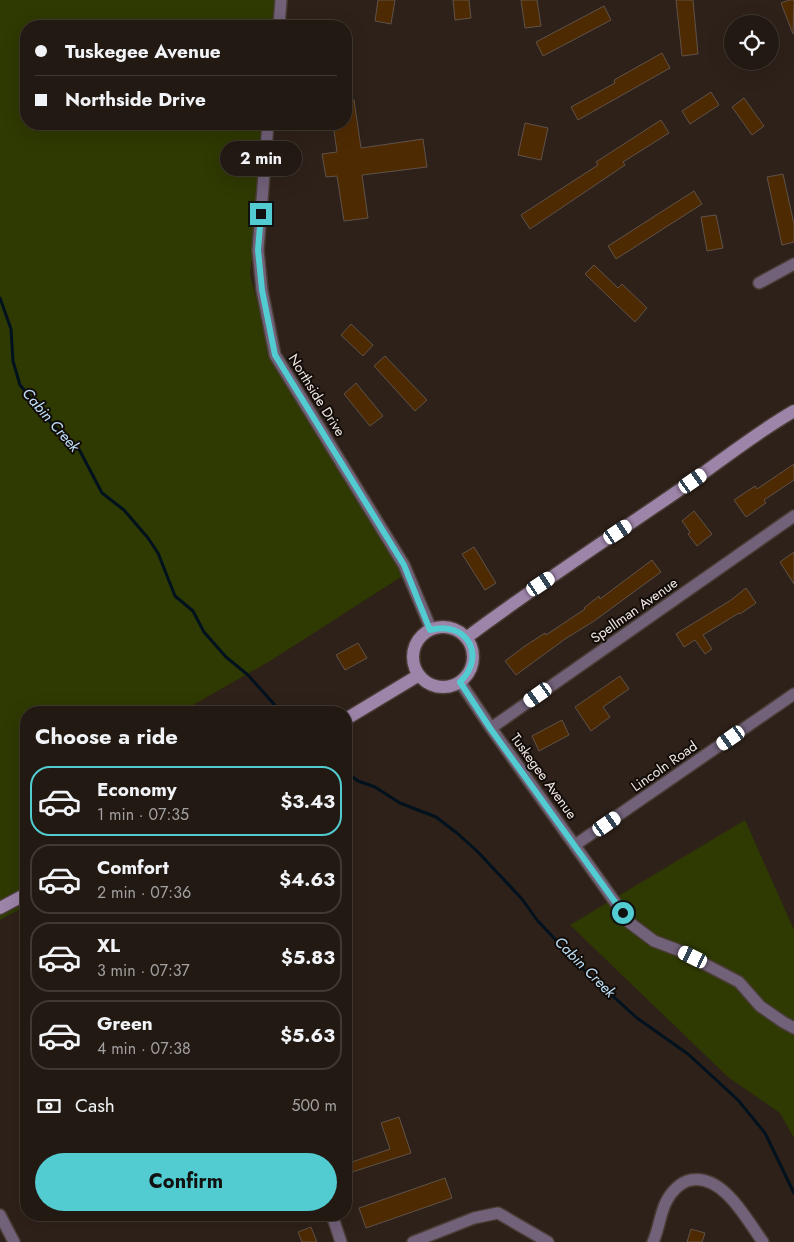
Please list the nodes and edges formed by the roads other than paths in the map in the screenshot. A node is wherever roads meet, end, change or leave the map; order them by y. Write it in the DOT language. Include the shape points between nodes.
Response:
graph roads {
  1 [pos="281,0"];
  2 [pos="279,20"];
  3 [pos="268,130"];
  4 [pos="794,264"];
  5 [pos="759,283"];
  6 [pos="794,411"];
  7 [pos="794,516"];
  8 [pos="430,630"];
  9 [pos="466,638"];
  10 [pos="419,676"];
  11 [pos="460,682"];
  12 [pos="794,695"];
  13 [pos="352,715"];
  14 [pos="490,728"];
  15 [pos="576,846"];
  16 [pos="20,897"];
  17 [pos="0,908"];
  18 [pos="794,1028"];
  19 [pos="0,1215"];
  20 [pos="334,1221"];
  21 [pos="14,1242"];
  22 [pos="342,1242"];
  23 [pos="413,1242"];
  24 [pos="548,1242"];
  25 [pos="653,1242"];
  26 [pos="763,1242"];
  1 -- 2 [label="street"];
  3 -- 8 [label="street, Northside Drive" via="258,250 275,355 404,565"];
  4 -- 5 [label="street"];
  6 -- 9 [label="street"];
  7 -- 14 [label="street, Spellman Avenue"];
  8 -- 9 [label="street" via="450,628"];
  8 -- 10 [label="street" via="423,634 414,650 413,659"];
  9 -- 11 [label="street" via="473,657 467,675"];
  10 -- 11 [label="street" via="434,686 451,686"];
  10 -- 13 [label="street"];
  11 -- 14 [label="street, Tuskegee Avenue"];
  12 -- 15 [label="street, Lincoln Road"];
  14 -- 15 [label="street, Tuskegee Avenue"];
  15 -- 18 [label="street, Tuskegee Avenue" via="630,923 654,941 693,957 739,982 760,1006"];
  16 -- 17 [label="street"];
  19 -- 21 [label="street"];
  20 -- 22 [label="street"];
  23 -- 24 [label="street" via="498,1212"];
  25 -- 26 [label="street" via="672,1191 685,1181 701,1178 719,1185"];
}
